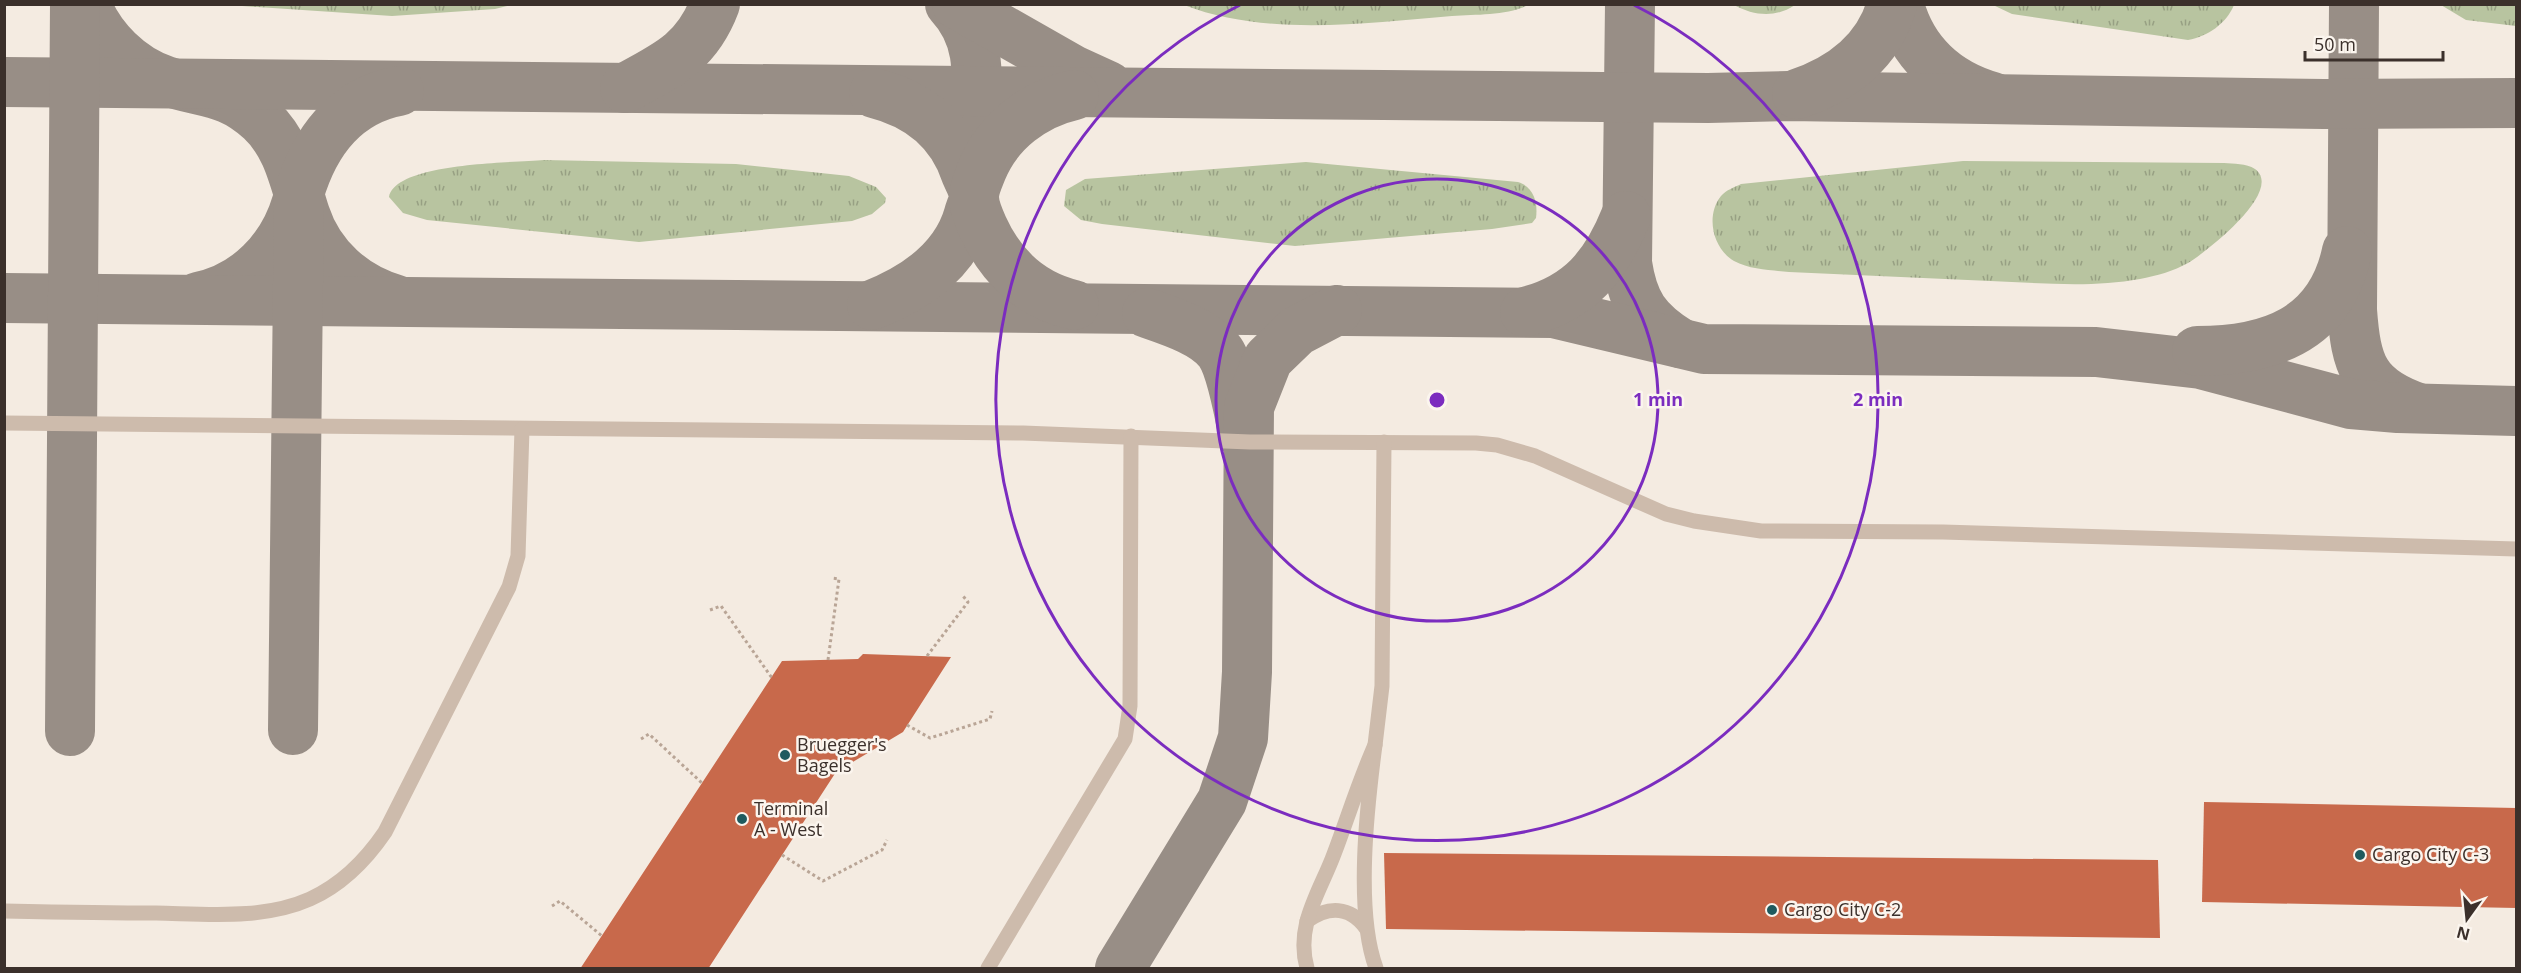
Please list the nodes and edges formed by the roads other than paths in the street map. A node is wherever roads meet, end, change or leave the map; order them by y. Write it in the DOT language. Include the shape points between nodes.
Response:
graph roads {
  1 [pos="4,423"];
  2 [pos="522,429"];
  3 [pos="1131,436"];
  4 [pos="1384,442"];
  5 [pos="2517,549"];
  6 [pos="1375,745"];
  7 [pos="4,911"];
  8 [pos="1307,921"];
  9 [pos="1366,928"];
  10 [pos="988,969"];
  11 [pos="1307,969"];
  12 [pos="1376,969"];
  1 -- 2 [label="lane"];
  2 -- 3 [label="lane"];
  2 -- 7 [label="lane" via="518,556 509,587 385,832 350,872 311,898 273,910 216,914"];
  3 -- 4 [label="lane" via="1250,442"];
  3 -- 10 [label="lane" via="1130,706 1125,739"];
  4 -- 5 [label="lane" via="1497,445 1535,456 1666,514 1761,531 1942,532"];
  4 -- 6 [label="lane" via="1382,686"];
  6 -- 8 [label="lane"];
  6 -- 9 [label="lane" via="1367,813"];
  8 -- 9 [label="lane" via="1322,911 1336,910 1353,914"];
  8 -- 11 [label="lane" via="1303,947"];
  9 -- 12 [label="lane"];
}
